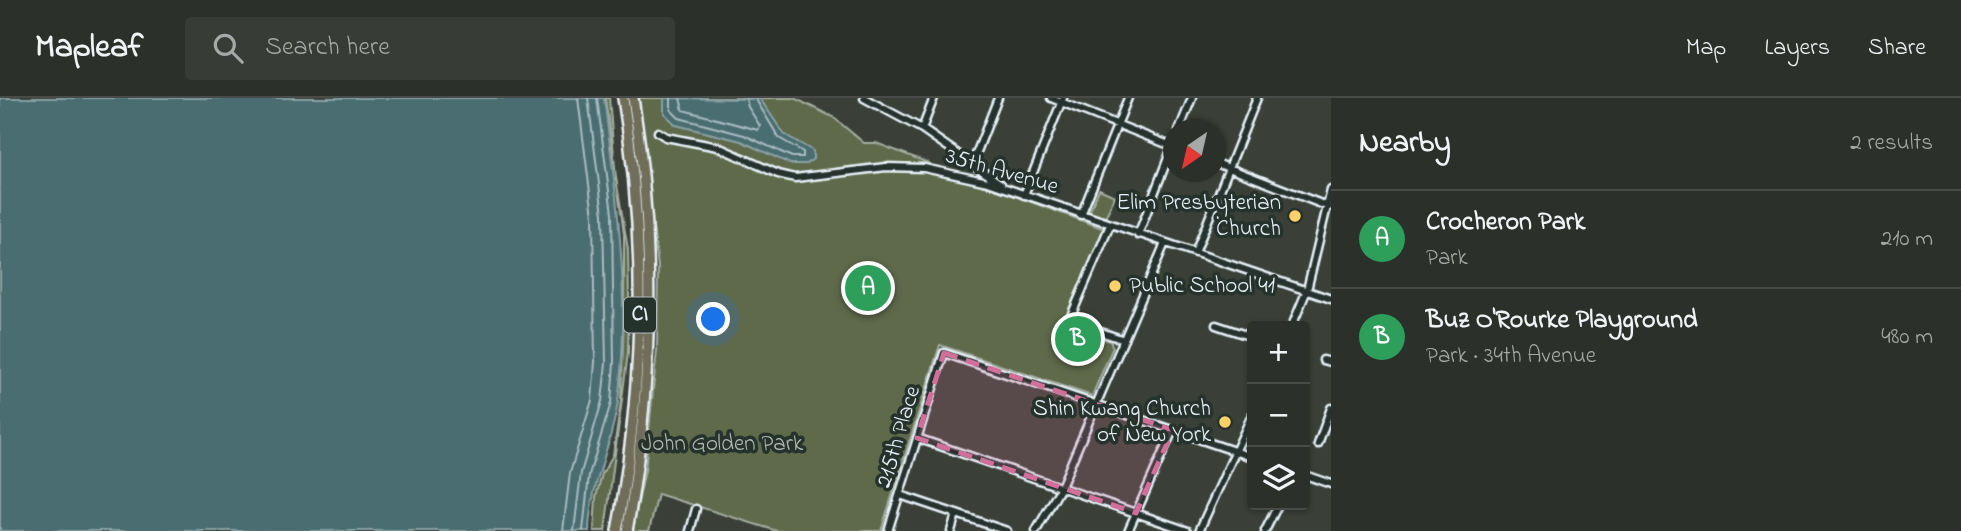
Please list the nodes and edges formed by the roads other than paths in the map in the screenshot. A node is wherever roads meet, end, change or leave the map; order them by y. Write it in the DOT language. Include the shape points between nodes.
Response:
graph roads {
  1 [pos="623,98"];
  2 [pos="632,98"];
  3 [pos="864,98"];
  4 [pos="934,98"];
  5 [pos="999,98"];
  6 [pos="1051,98"];
  7 [pos="1128,98"];
  8 [pos="1192,98"];
  9 [pos="1257,98"];
  10 [pos="1062,100"];
  11 [pos="1184,119"];
  12 [pos="1117,124"];
  13 [pos="922,129"];
  14 [pos="658,132"];
  15 [pos="1163,142"];
  16 [pos="973,162"];
  17 [pos="1226,167"];
  18 [pos="1229,168"];
  19 [pos="1163,171"];
  20 [pos="1004,187"];
  21 [pos="1331,190"];
  22 [pos="1024,195"];
  23 [pos="1329,207"];
  24 [pos="1081,215"];
  25 [pos="1110,225"];
  26 [pos="1138,235"];
  27 [pos="1165,243"];
  28 [pos="1195,253"];
  29 [pos="1307,290"];
  30 [pos="1331,299"];
  31 [pos="1294,321"];
  32 [pos="1216,325"];
  33 [pos="1247,335"];
  34 [pos="1124,340"];
  35 [pos="1323,360"];
  36 [pos="1331,362"];
  37 [pos="1096,404"];
  38 [pos="1331,408"];
  39 [pos="1328,424"];
  40 [pos="1247,427"];
  41 [pos="1173,430"];
  42 [pos="917,438"];
  43 [pos="1318,444"];
  44 [pos="1236,452"];
  45 [pos="1247,455"];
  46 [pos="1310,477"];
  47 [pos="1331,484"];
  48 [pos="1060,487"];
  49 [pos="900,495"];
  50 [pos="696,509"];
  51 [pos="1276,510"];
  52 [pos="1136,513"];
  53 [pos="956,514"];
  54 [pos="617,531"];
  55 [pos="627,531"];
  56 [pos="690,531"];
  57 [pos="888,531"];
  58 [pos="951,531"];
  59 [pos="1007,531"];
  60 [pos="1037,531"];
  61 [pos="1128,531"];
  62 [pos="1188,531"];
  63 [pos="1199,531"];
  64 [pos="1265,531"];
  1 -- 54 [label="highway, CI" via="636,186 641,295 636,405"];
  2 -- 55 [label="highway, CI" via="647,210 650,293 646,402"];
  3 -- 13 [label="street"];
  4 -- 13 [label="street"];
  5 -- 16 [label="street"];
  6 -- 10 [label="street"];
  7 -- 12 [label="street"];
  8 -- 11 [label="street"];
  9 -- 18 [label="street"];
  10 -- 12 [label="street"];
  10 -- 22 [label="street"];
  12 -- 15 [label="street"];
  12 -- 24 [label="street"];
  13 -- 16 [label="street"];
  14 -- 20 [label="street, 35th Avenue" via="718,146 795,178 886,167 924,168"];
  16 -- 20 [label="street"];
  17 -- 18 [label="street"];
  18 -- 23 [label="street"];
  18 -- 28 [label="street"];
  19 -- 26 [label="street"];
  20 -- 22 [label="street, 35th Avenue"];
  21 -- 23 [label="street"];
  22 -- 24 [label="street, 35th Avenue"];
  23 -- 29 [label="street"];
  24 -- 25 [label="street, 35th Avenue"];
  25 -- 26 [label="street, 35th Avenue"];
  25 -- 34 [label="street" via="1069,321"];
  26 -- 27 [label="street, 35th Avenue"];
  27 -- 28 [label="street, 35th Avenue"];
  27 -- 34 [label="street"];
  28 -- 29 [label="street, 35th Avenue"];
  29 -- 30 [label="street, 35th Avenue"];
  29 -- 31 [label="street"];
  32 -- 33 [label="street"];
  34 -- 37 [label="street"];
  35 -- 36 [label="street"];
  37 -- 41 [label="street"];
  37 -- 42 [label="street, 215th Place" via="944,353"];
  37 -- 48 [label="street"];
  38 -- 39 [label="street"];
  39 -- 43 [label="street"];
  40 -- 44 [label="street"];
  41 -- 44 [label="street"];
  41 -- 52 [label="street"];
  42 -- 48 [label="street"];
  42 -- 49 [label="street, 215th Place"];
  44 -- 45 [label="street"];
  44 -- 63 [label="street"];
  46 -- 47 [label="street"];
  48 -- 52 [label="street"];
  48 -- 60 [label="street"];
  49 -- 53 [label="street"];
  49 -- 57 [label="street, 215th Place"];
  50 -- 56 [label="street"];
  51 -- 64 [label="street"];
  52 -- 61 [label="street"];
  52 -- 62 [label="street"];
  53 -- 58 [label="street"];
  53 -- 59 [label="street"];
}
